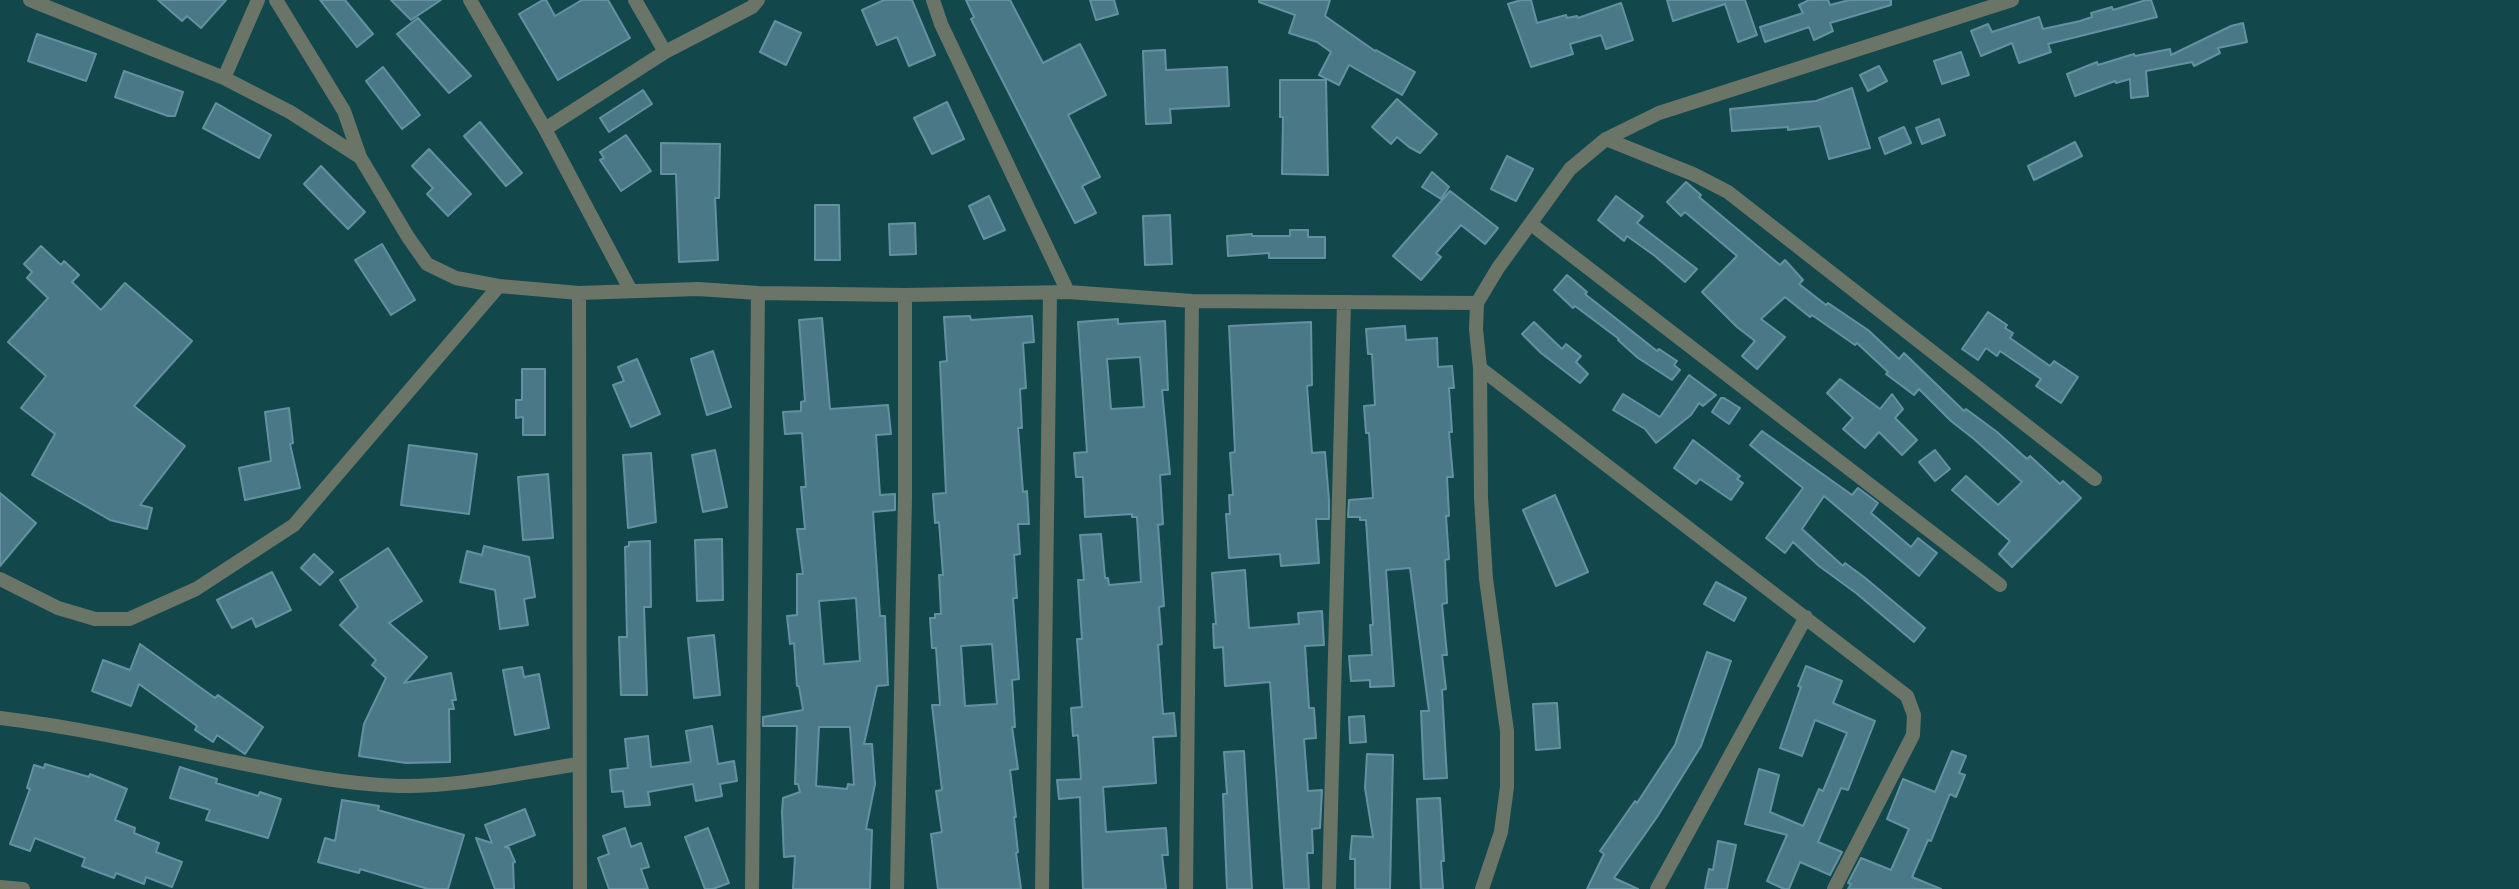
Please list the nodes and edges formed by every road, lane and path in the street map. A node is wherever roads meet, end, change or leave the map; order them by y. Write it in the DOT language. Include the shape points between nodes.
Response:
graph roads {
  1 [pos="30,0"];
  2 [pos="258,0"];
  3 [pos="276,0"];
  4 [pos="470,0"];
  5 [pos="635,0"];
  6 [pos="758,0"];
  7 [pos="933,0"];
  8 [pos="2012,0"];
  9 [pos="665,52"];
  10 [pos="224,78"];
  11 [pos="545,129"];
  12 [pos="1606,139"];
  13 [pos="360,157"];
  14 [pos="1531,224"];
  15 [pos="499,286"];
  16 [pos="631,291"];
  17 [pos="1068,292"];
  18 [pos="579,293"];
  19 [pos="758,293"];
  20 [pos="1050,294"];
  21 [pos="905,295"];
  22 [pos="1192,301"];
  23 [pos="1343,302"];
  24 [pos="1477,303"];
  25 [pos="1480,368"];
  26 [pos="2095,479"];
  27 [pos="0,579"];
  28 [pos="2000,585"];
  29 [pos="1806,617"];
  30 [pos="0,718"];
  31 [pos="579,764"];
  32 [pos="0,887"];
  33 [pos="23,889"];
  34 [pos="580,889"];
  35 [pos="752,889"];
  36 [pos="897,889"];
  37 [pos="1042,889"];
  38 [pos="1186,889"];
  39 [pos="1329,889"];
  40 [pos="1482,889"];
  41 [pos="1657,889"];
  42 [pos="1834,889"];
  1 -- 10 [label="street"];
  2 -- 10 [label="street"];
  3 -- 13 [label="street" via="345,111"];
  4 -- 11 [label="street"];
  5 -- 9 [label="street"];
  6 -- 9 [label="street"];
  7 -- 17 [label="street"];
  8 -- 12 [label="street" via="1659,113"];
  9 -- 11 [label="street"];
  10 -- 13 [label="street" via="290,112"];
  11 -- 16 [label="street"];
  12 -- 14 [label="street" via="1570,169"];
  12 -- 26 [label="street" via="1728,192"];
  13 -- 15 [label="street" via="427,264 456,278"];
  14 -- 24 [label="street"];
  14 -- 28 [label="street"];
  15 -- 18 [label="street"];
  15 -- 27 [label="street" via="294,525 196,589 129,619 95,619 58,608"];
  16 -- 18 [label="street"];
  16 -- 19 [label="street"];
  17 -- 20 [label="street"];
  17 -- 22 [label="street"];
  18 -- 31 [label="street"];
  19 -- 21 [label="street"];
  19 -- 35 [label="street"];
  20 -- 21 [label="street"];
  20 -- 37 [label="street"];
  21 -- 36 [label="street"];
  22 -- 23 [label="street"];
  22 -- 38 [label="street"];
  23 -- 24 [label="street"];
  23 -- 39 [label="street"];
  24 -- 25 [label="street"];
  25 -- 29 [label="street"];
  25 -- 40 [label="street" via="1486,579 1507,731 1501,832"];
  29 -- 41 [label="street"];
  29 -- 42 [label="street" via="1906,696 1914,715 1913,735"];
  30 -- 31 [label="street" via="326,778 398,786 451,785"];
  31 -- 34 [label="street"];
  32 -- 33 [label="street"];
}
